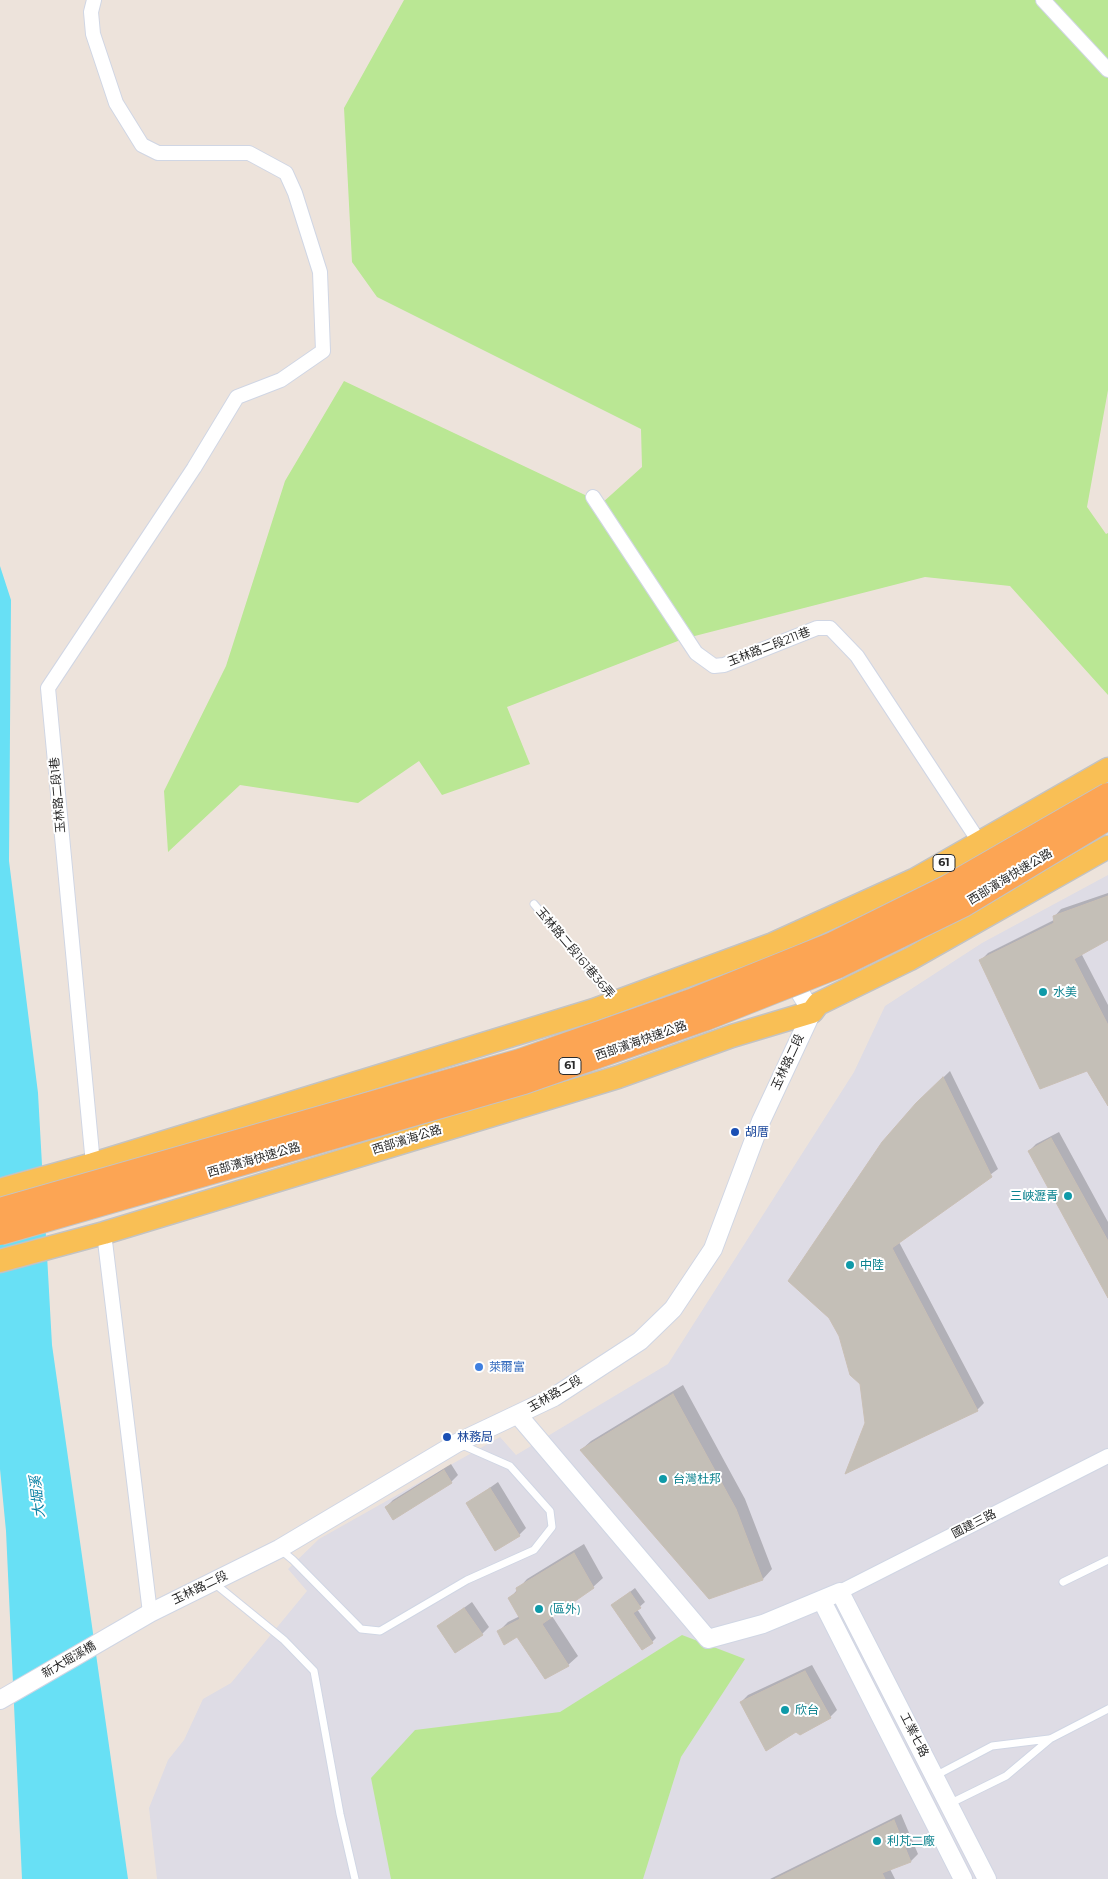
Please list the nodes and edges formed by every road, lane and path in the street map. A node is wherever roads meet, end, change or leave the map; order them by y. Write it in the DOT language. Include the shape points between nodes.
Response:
graph roads {
  1 [pos="94,0"];
  2 [pos="1043,0"];
  3 [pos="1108,70"];
  4 [pos="593,497"];
  5 [pos="1108,769"];
  6 [pos="1108,795"];
  7 [pos="1108,818"];
  8 [pos="980,843"];
  9 [pos="1108,847"];
  10 [pos="534,904"];
  11 [pos="773,944"];
  12 [pos="644,1001"];
  13 [pos="616,1002"];
  14 [pos="812,1012"];
  15 [pos="652,1026"];
  16 [pos="93,1164"];
  17 [pos="0,1190"];
  18 [pos="0,1210"];
  19 [pos="0,1233"];
  20 [pos="104,1233"];
  21 [pos="0,1261"];
  22 [pos="518,1415"];
  23 [pos="457,1443"];
  24 [pos="1108,1456"];
  25 [pos="279,1549"];
  26 [pos="1108,1560"];
  27 [pos="213,1582"];
  28 [pos="1063,1582"];
  29 [pos="840,1592"];
  30 [pos="822,1601"];
  31 [pos="144,1616"];
  32 [pos="0,1700"];
  33 [pos="1108,1709"];
  34 [pos="1050,1739"];
  35 [pos="935,1776"];
  36 [pos="949,1804"];
  37 [pos="355,1879"];
  38 [pos="962,1879"];
  39 [pos="987,1879"];
  1 -- 16 [label="street, 玉林路二段1巷" via="93,34 116,103 142,145 158,153 248,153 286,173 320,272 323,351 281,380 237,397 194,468 48,688"];
  2 -- 3 [label="street"];
  4 -- 8 [label="street, 玉林路二段211巷" via="696,653 714,666 724,665 817,628 830,628 857,656"];
  5 -- 8 [label="main road, 61"];
  6 -- 18 [label="highway, 西部濱海快速公路 / 61, bridge" via="948,887 890,916 831,945 694,1000 520,1061"];
  7 -- 19 [label="highway, 西部濱海快速公路 / 61, bridge" via="964,905 838,966 704,1019 524,1082"];
  8 -- 11 [label="main road, 61" via="914,880"];
  9 -- 14 [label="main road, 玉林路二段 / 61" via="910,959 818,1004"];
  10 -- 13 [label="lane, 玉林路二段161巷36弄"];
  11 -- 12 [label="main road, 61"];
  11 -- 14 [label="street" via="785,977"];
  12 -- 13 [label="main road, 61"];
  12 -- 15 [label="lane"];
  13 -- 16 [label="main road, 61"];
  14 -- 20 [label="main road, 西部濱海公路 / 61" via="732,1036 618,1077"];
  14 -- 22 [label="street, 玉林路二段" via="760,1121 713,1249 673,1309 640,1341 554,1397"];
  16 -- 17 [label="main road, 61"];
  20 -- 21 [label="main road, 西部濱海公路 / 61"];
  20 -- 31 [label="street"];
  22 -- 23 [label="street, 玉林路二段"];
  22 -- 30 [label="street" via="708,1639 763,1624"];
  23 -- 25 [label="street, 玉林路二段"];
  23 -- 25 [label="lane" via="510,1466 550,1511 552,1528 534,1550 467,1580 380,1631 361,1629"];
  24 -- 29 [label="street, 國建三路"];
  25 -- 27 [label="street, 玉林路二段"];
  26 -- 28 [label="lane"];
  27 -- 31 [label="street, 玉林路二段"];
  27 -- 37 [label="lane" via="284,1640 314,1671"];
  29 -- 30 [label="street"];
  29 -- 35 [label="street, 工業七路"];
  30 -- 38 [label="street, 工業七路"];
  31 -- 32 [label="street, 新大堀溪橋"];
  33 -- 34 [label="lane"];
  34 -- 35 [label="lane" via="992,1746"];
  34 -- 36 [label="lane" via="1006,1776"];
  35 -- 36 [label="street, 工業七路"];
  36 -- 39 [label="street, 工業七路"];
}
